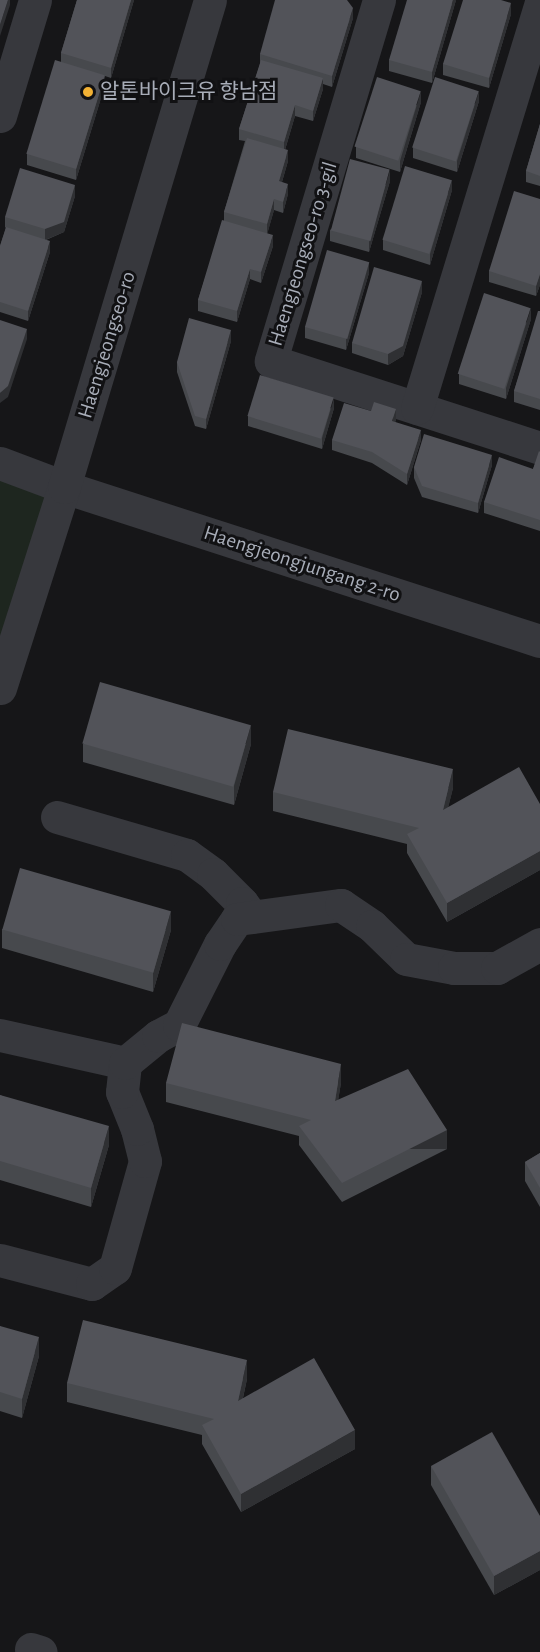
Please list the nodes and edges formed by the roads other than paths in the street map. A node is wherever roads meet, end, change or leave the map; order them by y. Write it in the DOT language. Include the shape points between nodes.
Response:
graph roads {
  1 [pos="35,0"];
  2 [pos="210,0"];
  3 [pos="379,0"];
  4 [pos="540,5"];
  5 [pos="0,116"];
  6 [pos="417,408"];
  7 [pos="540,448"];
  8 [pos="0,463"];
  9 [pos="64,487"];
  10 [pos="540,641"];
  11 [pos="0,688"];
  12 [pos="57,817"];
  13 [pos="252,917"];
  14 [pos="540,944"];
  15 [pos="0,1035"];
  16 [pos="125,1063"];
  17 [pos="0,1260"];
  1 -- 5 [label="street"];
  2 -- 9 [label="street, Haengjeongseo-ro"];
  3 -- 6 [label="street, Haengjeongseo-ro 3-gil" via="271,362"];
  4 -- 6 [label="street"];
  6 -- 7 [label="street, Haengjeongseo-ro 3-gil"];
  8 -- 9 [label="street, Haengjeongjungang 2-ro"];
  9 -- 10 [label="street, Haengjeongjungang 2-ro"];
  9 -- 11 [label="street, Haengjeongseo-ro"];
  12 -- 13 [label="street" via="187,855 213,874"];
  13 -- 14 [label="street" via="341,905 372,926 406,959 454,968 497,968"];
  13 -- 16 [label="street" via="237,920 220,944 179,1025 158,1036"];
  15 -- 16 [label="street"];
  16 -- 17 [label="street" via="122,1092 146,1161 114,1268 92,1284"];
}
